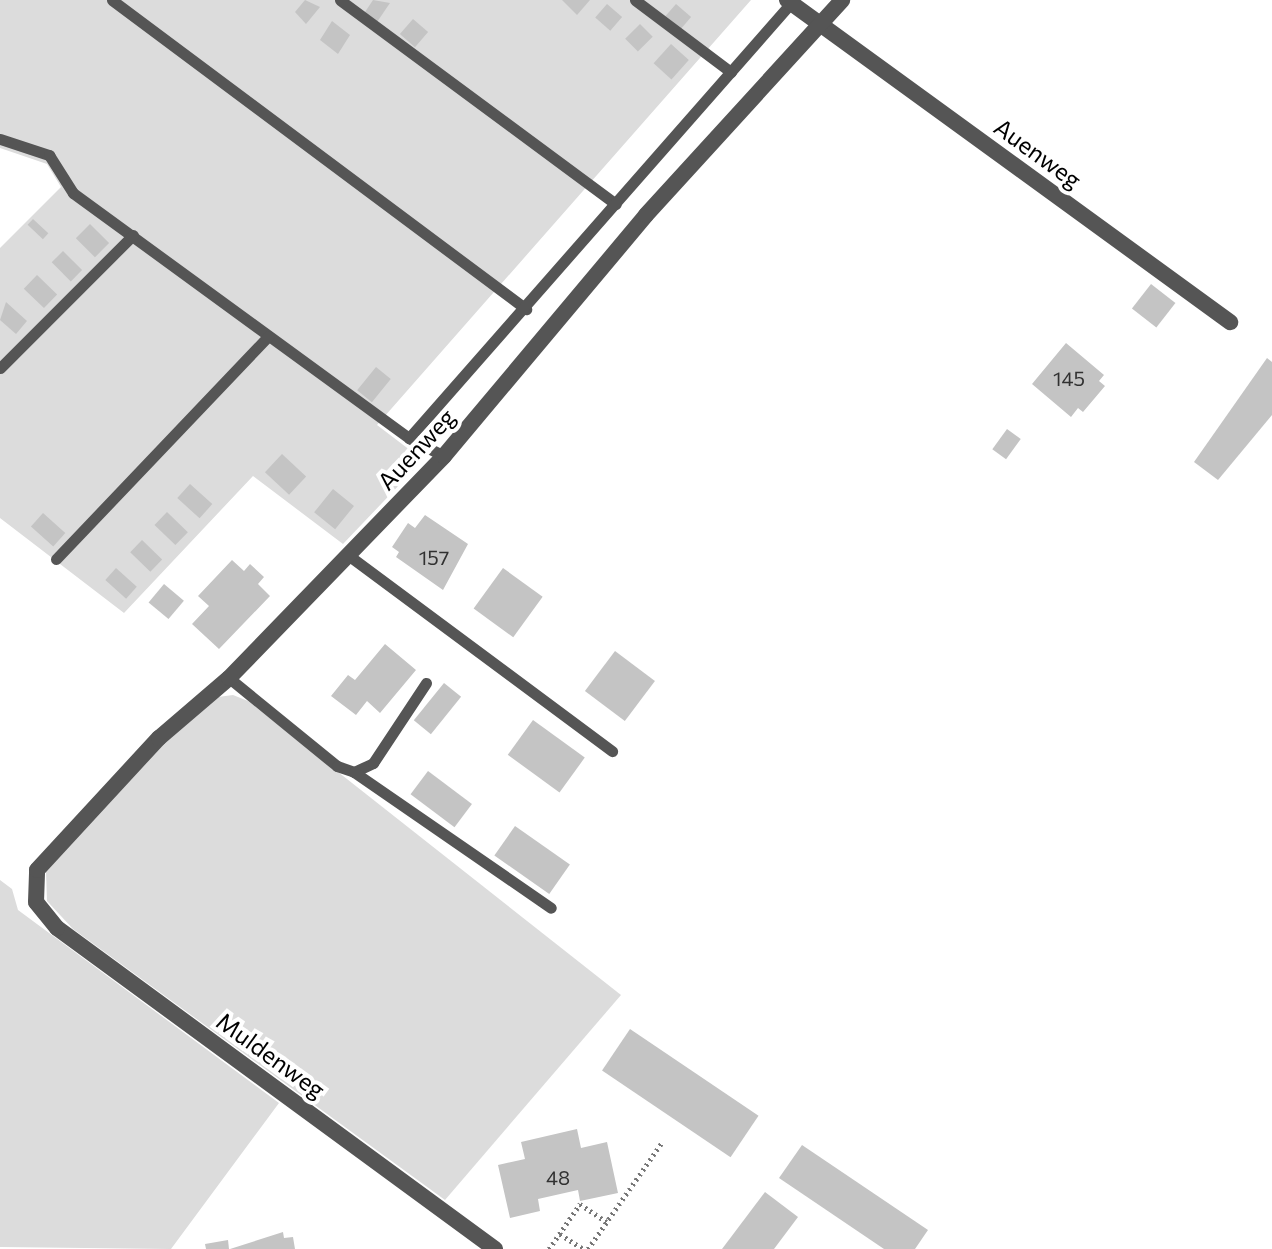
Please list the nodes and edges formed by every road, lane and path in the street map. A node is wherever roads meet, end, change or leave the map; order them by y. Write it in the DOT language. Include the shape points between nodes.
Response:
graph roads {
  1 [pos="112,0"];
  2 [pos="340,0"];
  3 [pos="635,0"];
  4 [pos="842,0"];
  5 [pos="789,1"];
  6 [pos="818,23"];
  7 [pos="731,72"];
  8 [pos="0,139"];
  9 [pos="616,204"];
  10 [pos="133,235"];
  11 [pos="526,309"];
  12 [pos="1230,322"];
  13 [pos="268,336"];
  14 [pos="0,368"];
  15 [pos="409,438"];
  16 [pos="444,456"];
  17 [pos="348,555"];
  18 [pos="56,559"];
  19 [pos="229,678"];
  20 [pos="426,683"];
  21 [pos="612,751"];
  22 [pos="354,772"];
  23 [pos="34,888"];
  24 [pos="551,908"];
  25 [pos="663,1141"];
  26 [pos="607,1222"];
  27 [pos="560,1234"];
  28 [pos="495,1249"];
  29 [pos="549,1249"];
  30 [pos="585,1249"];
  1 -- 11 [label="lane"];
  2 -- 9 [label="lane"];
  3 -- 7 [label="lane"];
  4 -- 6 [label="street, Auenweg"];
  5 -- 6 [label="street"];
  5 -- 7 [label="lane"];
  6 -- 12 [label="street, Auenweg"];
  6 -- 16 [label="street, Auenweg" via="646,215"];
  7 -- 9 [label="lane"];
  8 -- 10 [label="lane" via="49,155 73,193"];
  9 -- 11 [label="lane"];
  10 -- 13 [label="lane"];
  10 -- 14 [label="lane"];
  11 -- 15 [label="lane"];
  13 -- 15 [label="lane"];
  13 -- 18 [label="lane"];
  15 -- 16 [label="lane"];
  16 -- 17 [label="street, Auenweg"];
  17 -- 19 [label="street, Auenweg"];
  17 -- 21 [label="lane"];
  19 -- 22 [label="lane" via="337,766"];
  19 -- 23 [label="street, Auenweg" via="159,738 58,843 37,870"];
  20 -- 22 [label="lane" via="373,763"];
  22 -- 24 [label="lane"];
  23 -- 28 [label="street, Muldenweg" via="43,915 57,928"];
  25 -- 26 [label="path"];
  26 -- 27 [label="path" via="580,1204"];
  26 -- 30 [label="path"];
  27 -- 29 [label="path"];
  27 -- 30 [label="path"];
}
